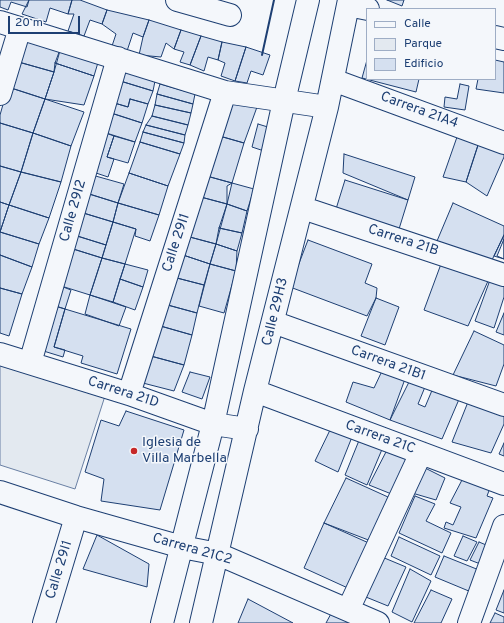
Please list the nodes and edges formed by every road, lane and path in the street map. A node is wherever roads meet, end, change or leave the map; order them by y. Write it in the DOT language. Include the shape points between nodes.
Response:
graph roads {
  1 [pos="177,0"];
  2 [pos="308,0"];
  3 [pos="355,4"];
  4 [pos="230,15"];
  5 [pos="10,25"];
  6 [pos="118,58"];
  7 [pos="333,80"];
  8 [pos="225,92"];
  9 [pos="0,94"];
  10 [pos="284,101"];
  11 [pos="327,107"];
  12 [pos="504,143"];
  13 [pos="303,208"];
  14 [pos="504,275"];
  15 [pos="273,322"];
  16 [pos="0,354"];
  17 [pos="30,363"];
  18 [pos="255,391"];
  19 [pos="129,394"];
  20 [pos="504,405"];
  21 [pos="213,424"];
  22 [pos="247,429"];
  23 [pos="420,453"];
  24 [pos="504,484"];
  25 [pos="0,492"];
  26 [pos="76,517"];
  27 [pos="504,526"];
  28 [pos="182,547"];
  29 [pos="218,554"];
  30 [pos="348,610"];
  31 [pos="44,623"];
  32 [pos="162,623"];
  33 [pos="201,623"];
  34 [pos="378,623"];
  35 [pos="469,623"];
  1 -- 4 [label="street"];
  2 -- 10 [label="street"];
  3 -- 7 [label="street, Calle 29H3"];
  5 -- 6 [label="street"];
  5 -- 9 [label="street"];
  6 -- 8 [label="street"];
  6 -- 17 [label="street, Calle 29I2"];
  7 -- 11 [label="street, Calle 29H3"];
  7 -- 12 [label="street, Carrera 21A4"];
  8 -- 10 [label="street"];
  8 -- 19 [label="street, Calle 29I1"];
  10 -- 11 [label="street"];
  10 -- 21 [label="street"];
  11 -- 13 [label="street, Calle 29H3"];
  13 -- 14 [label="street, Carrera 21B"];
  13 -- 15 [label="street, Calle 29H3"];
  15 -- 18 [label="street, Calle 29H3"];
  15 -- 20 [label="street, Carrera 21B1"];
  16 -- 17 [label="street, Carrera 21D"];
  17 -- 19 [label="street, Carrera 21D"];
  18 -- 22 [label="street, Calle 29H3"];
  18 -- 23 [label="street, Carrera 21C"];
  19 -- 21 [label="street, Carrera 21D"];
  21 -- 22 [label="street, Carrera 21D"];
  21 -- 28 [label="street"];
  22 -- 29 [label="street, Calle 29H3"];
  23 -- 24 [label="street, Carrera 21C"];
  23 -- 30 [label="street"];
  25 -- 26 [label="street, Carrera 21C2"];
  26 -- 28 [label="street, Carrera 21C2"];
  26 -- 31 [label="street, Calle 29I1"];
  27 -- 35 [label="street"];
  28 -- 29 [label="street, Carrera 21C2"];
  28 -- 32 [label="street"];
  29 -- 30 [label="street, Carrera 21C2"];
  29 -- 33 [label="street, Calle 29H3"];
  30 -- 34 [label="street, Carrera 21C2"];
}
